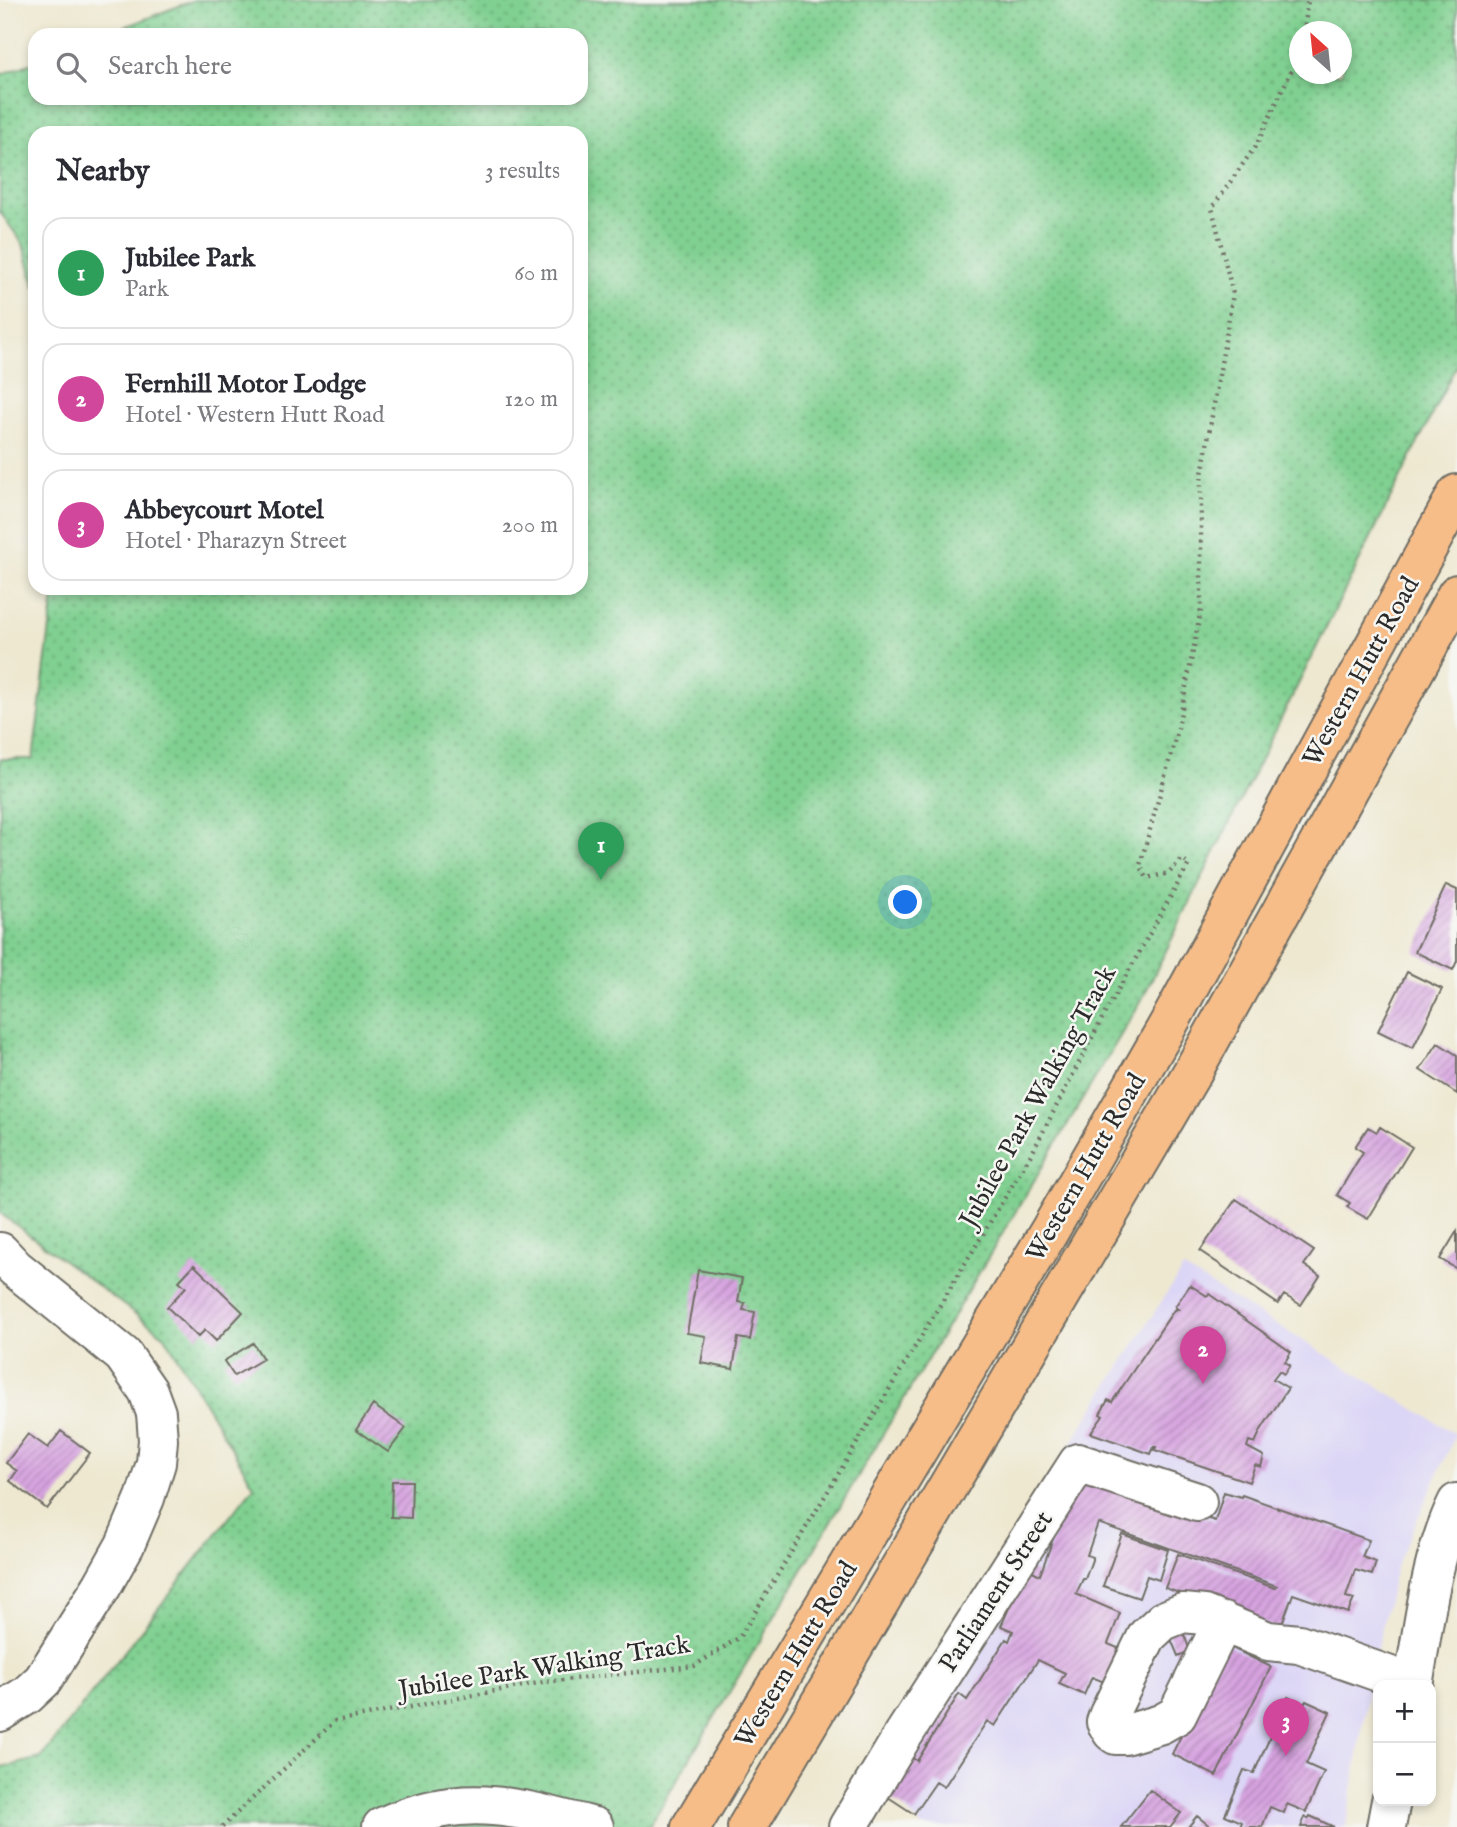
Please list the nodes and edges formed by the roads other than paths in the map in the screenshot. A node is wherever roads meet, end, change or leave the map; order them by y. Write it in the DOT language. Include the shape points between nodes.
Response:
graph roads {
  1 [pos="1457,494"];
  2 [pos="1457,594"];
  3 [pos="0,1252"];
  4 [pos="1197,1502"];
  5 [pos="1457,1503"];
  6 [pos="1223,1622"];
  7 [pos="1399,1680"];
  8 [pos="1414,1680"];
  9 [pos="0,1712"];
  10 [pos="1390,1806"];
  11 [pos="382,1827"];
  12 [pos="594,1827"];
  13 [pos="691,1827"];
  14 [pos="747,1827"];
  15 [pos="848,1827"];
  16 [pos="1386,1827"];
  1 -- 13 [label="highway, Western Hutt Road" via="1078,1182"];
  2 -- 14 [label="highway, Western Hutt Road" via="1193,1071"];
  3 -- 9 [label="street" via="123,1354 148,1391 158,1440 145,1498 102,1586 43,1680"];
  4 -- 15 [label="street, Parliament Street" via="1078,1463"];
  5 -- 8 [label="street" via="1439,1551"];
  6 -- 7 [label="street"];
  10 -- 16 [label="street"];
  11 -- 12 [label="street" via="436,1808 464,1804 498,1805"];
}
